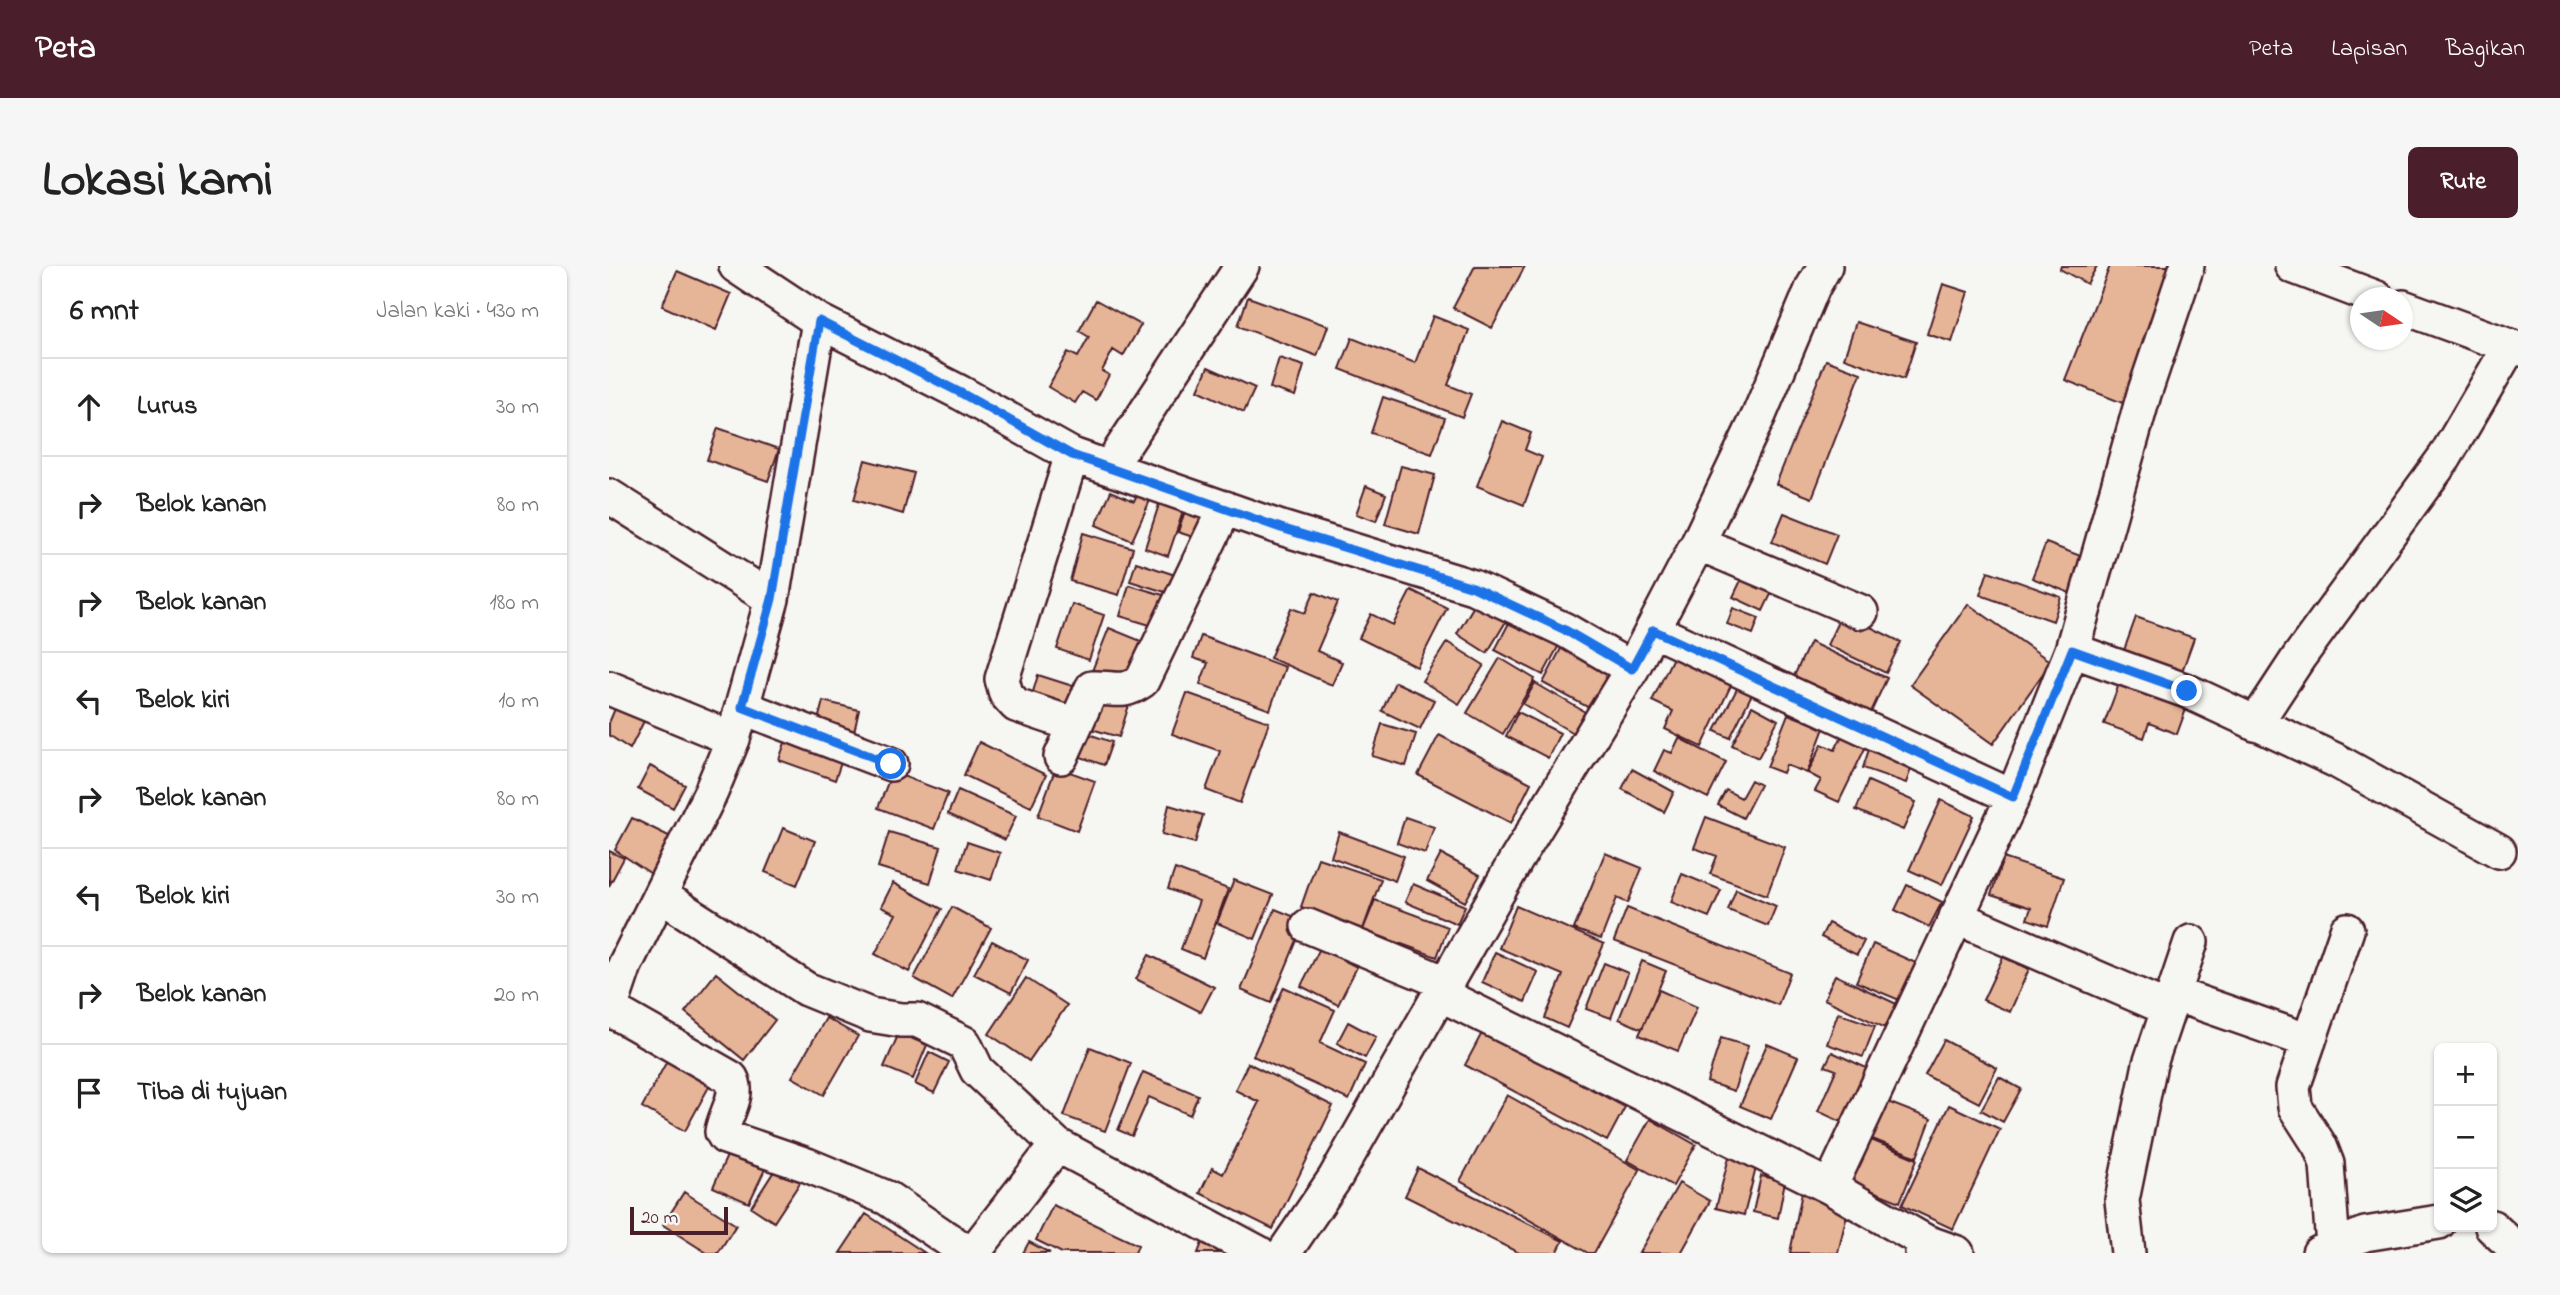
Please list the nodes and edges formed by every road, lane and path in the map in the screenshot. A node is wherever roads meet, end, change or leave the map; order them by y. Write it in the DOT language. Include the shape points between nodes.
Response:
graph roads {
  1 [pos="1242,266"];
  2 [pos="2187,266"];
  3 [pos="2292,266"];
  4 [pos="746,269"];
  5 [pos="1812,273"];
  6 [pos="2350,288"];
  7 [pos="2413,311"];
  8 [pos="819,321"];
  9 [pos="2514,348"];
  10 [pos="1072,455"];
  11 [pos="1109,468"];
  12 [pos="609,496"];
  13 [pos="1225,509"];
  14 [pos="1698,543"];
  15 [pos="772,599"];
  16 [pos="1861,612"];
  17 [pos="1653,630"];
  18 [pos="2072,650"];
  19 [pos="1632,669"];
  20 [pos="609,688"];
  21 [pos="742,707"];
  22 [pos="2255,724"];
  23 [pos="1075,725"];
  24 [pos="733,739"];
  25 [pos="1061,757"];
  26 [pos="891,764"];
  27 [pos="2013,797"];
  28 [pos="2499,851"];
  29 [pos="660,895"];
  30 [pos="1957,917"];
  31 [pos="1308,926"];
  32 [pos="2347,930"];
  33 [pos="2191,942"];
  34 [pos="617,960"];
  35 [pos="1443,988"];
  36 [pos="2171,1001"];
  37 [pos="610,1010"];
  38 [pos="2309,1041"];
  39 [pos="1056,1145"];
  40 [pos="1830,1187"];
  41 [pos="2434,1223"];
  42 [pos="2497,1232"];
  43 [pos="1924,1247"];
  44 [pos="2326,1250"];
  45 [pos="2518,1251"];
  46 [pos="971,1253"];
  47 [pos="1259,1253"];
  48 [pos="1284,1253"];
  49 [pos="1957,1253"];
  50 [pos="2128,1253"];
  1 -- 11 [label="street"];
  2 -- 18 [label="street" via="2144,394"];
  3 -- 6 [label="street"];
  4 -- 8 [label="street"];
  5 -- 14 [label="street" via="1759,415"];
  7 -- 9 [label="street"];
  8 -- 10 [label="street"];
  8 -- 15 [label="street"];
  9 -- 22 [label="street" via="2445,457"];
  10 -- 11 [label="street"];
  10 -- 23 [label="street" via="1002,679 1009,700 1016,705"];
  11 -- 13 [label="street"];
  12 -- 15 [label="street"];
  13 -- 19 [label="street" via="1473,587 1565,630"];
  13 -- 23 [label="street" via="1142,681 1131,689 1092,688"];
  14 -- 16 [label="street"];
  14 -- 17 [label="street"];
  15 -- 21 [label="street"];
  17 -- 19 [label="street"];
  17 -- 27 [label="street"];
  18 -- 22 [label="street" via="2187,691"];
  18 -- 27 [label="street"];
  19 -- 35 [label="street"];
  20 -- 24 [label="street"];
  21 -- 24 [label="street"];
  21 -- 26 [label="street"];
  22 -- 28 [label="street" via="2335,760"];
  23 -- 25 [label="street"];
  24 -- 29 [label="street"];
  27 -- 30 [label="street"];
  29 -- 34 [label="street"];
  29 -- 39 [label="street" via="806,989 870,1015 917,1020 964,1043 977,1070"];
  30 -- 36 [label="street"];
  30 -- 40 [label="street"];
  31 -- 35 [label="street"];
  32 -- 38 [label="street"];
  33 -- 36 [label="street"];
  34 -- 37 [label="street"];
  35 -- 40 [label="street"];
  35 -- 48 [label="street" via="1335,1178"];
  36 -- 38 [label="street"];
  36 -- 50 [label="street" via="2150,1064 2122,1200"];
  37 -- 46 [label="street" via="731,1078 735,1084 723,1125 725,1137 887,1198"];
  38 -- 44 [label="street" via="2293,1087 2295,1107 2327,1164"];
  39 -- 46 [label="street"];
  39 -- 47 [label="street"];
  40 -- 43 [label="street"];
  41 -- 44 [label="street" via="2365,1234"];
  42 -- 45 [label="street"];
  43 -- 49 [label="street"];
}
